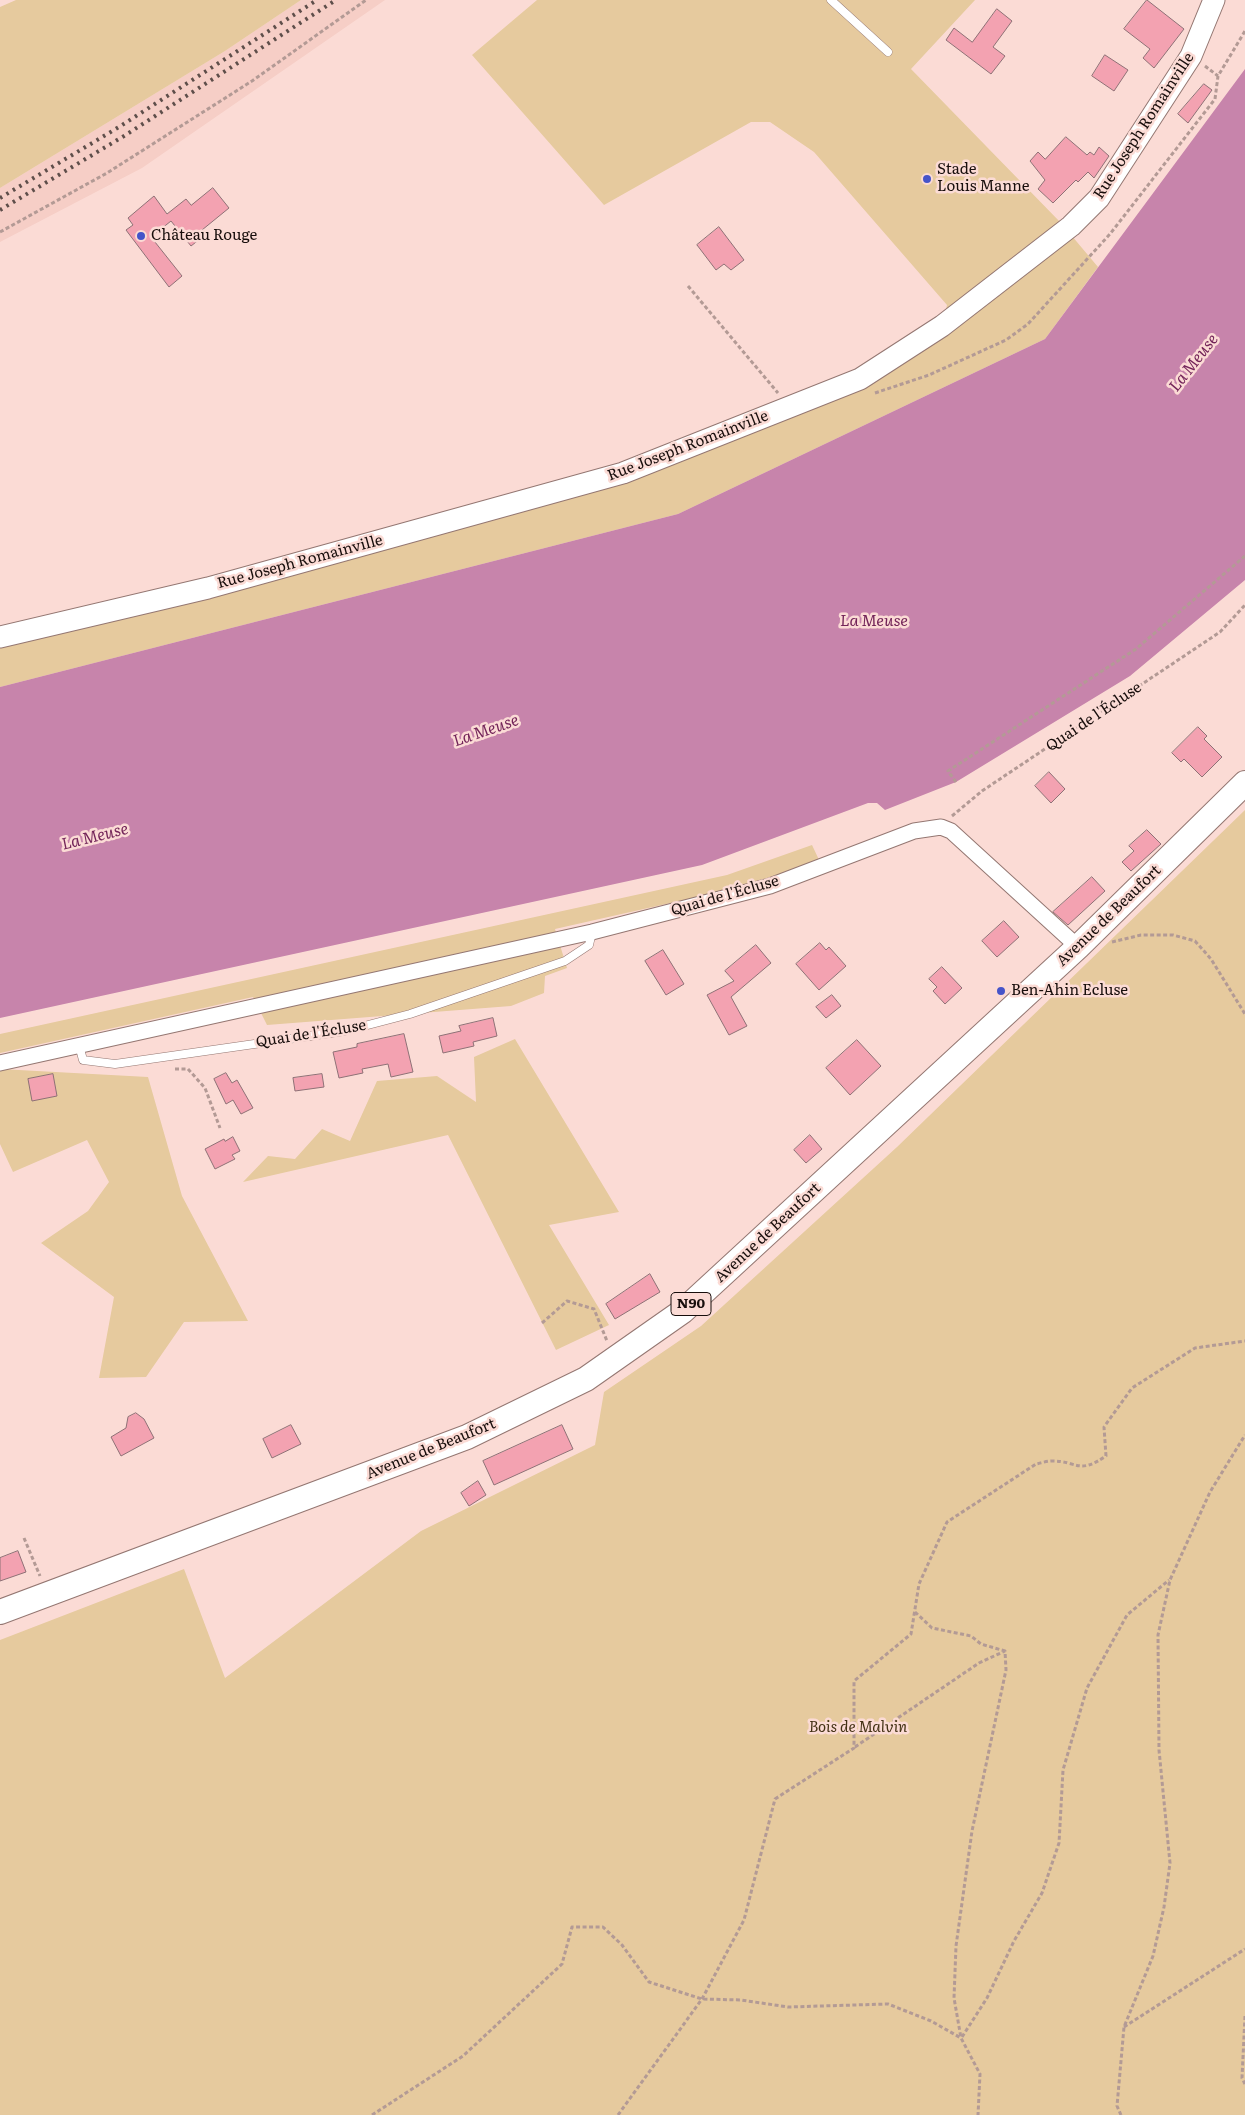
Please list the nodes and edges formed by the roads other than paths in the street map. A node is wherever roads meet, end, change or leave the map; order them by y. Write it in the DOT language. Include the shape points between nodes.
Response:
graph roads {
  1 [pos="831,0"];
  2 [pos="1214,0"];
  3 [pos="888,52"];
  4 [pos="0,637"];
  5 [pos="1245,783"];
  6 [pos="592,932"];
  7 [pos="1078,947"];
  8 [pos="79,1045"];
  9 [pos="0,1063"];
  10 [pos="0,1612"];
  1 -- 3 [label="lane"];
  2 -- 4 [label="street, Rue Joseph Romainville" via="1190,56 1099,198 1071,226 942,326 860,379 613,476 208,588"];
  5 -- 7 [label="main road, Avenue de Beaufort / N90"];
  6 -- 7 [label="street, Quai de l'Écluse" via="770,886 914,831 941,827 951,831"];
  6 -- 8 [label="street, Quai de l'Écluse"];
  6 -- 8 [label="lane, Quai de l'Écluse" via="589,946 565,960 410,1014 345,1031 115,1064 82,1060"];
  7 -- 10 [label="main road, Avenue de Beaufort / N90" via="683,1311 586,1379 467,1437"];
  8 -- 9 [label="street, Quai de l'Écluse"];
}
